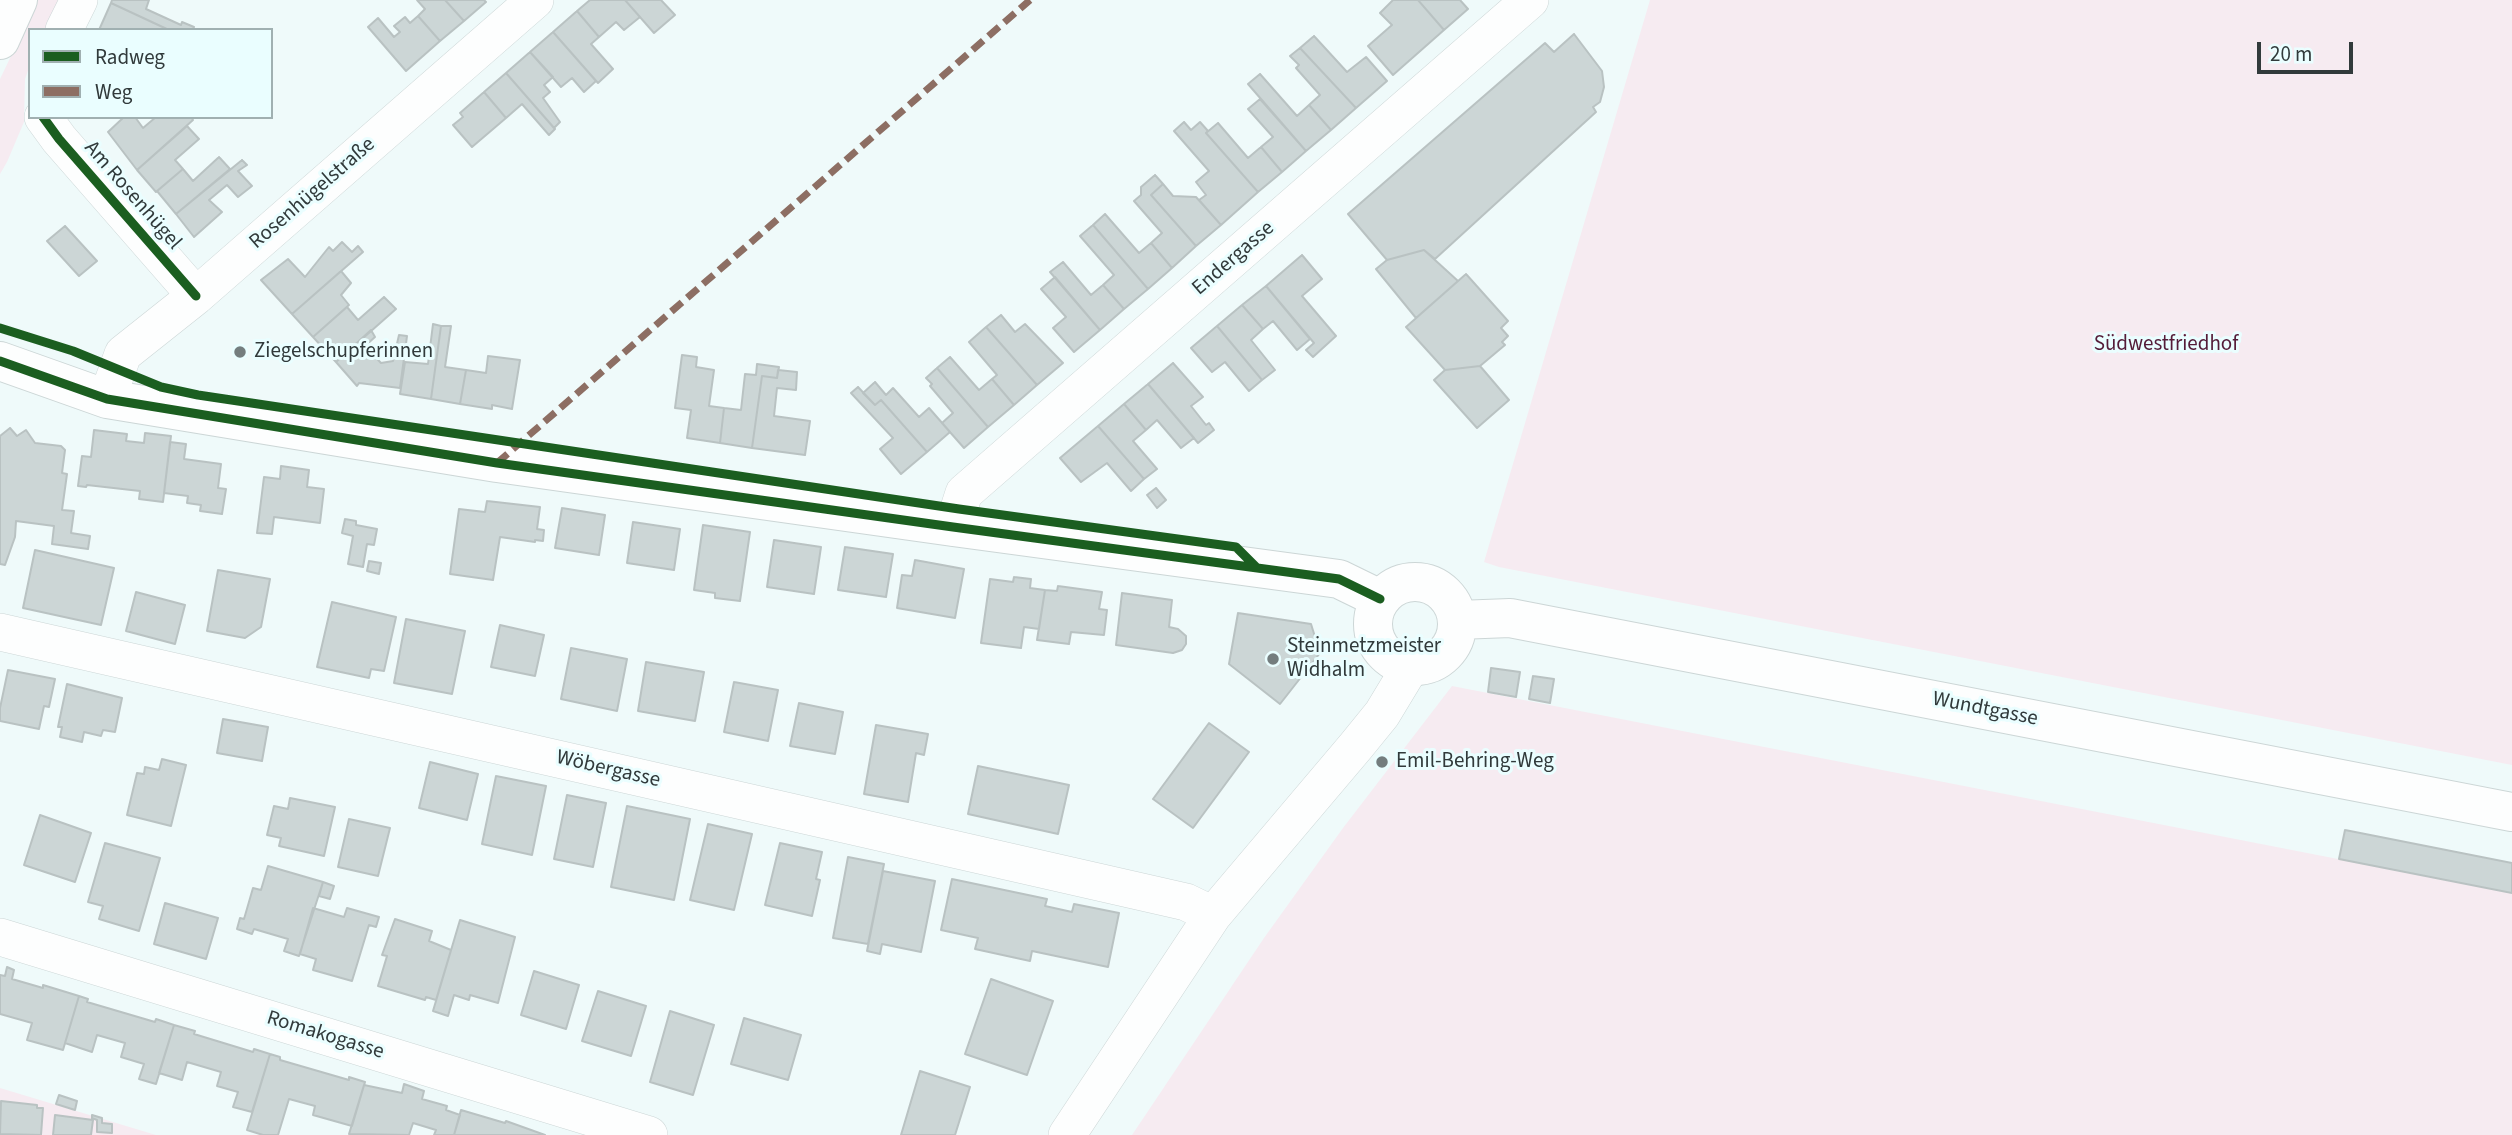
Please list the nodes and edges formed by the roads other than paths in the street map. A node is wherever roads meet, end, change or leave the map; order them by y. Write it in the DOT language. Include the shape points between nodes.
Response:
graph roads {
  1 [pos="18,0"];
  2 [pos="79,0"];
  3 [pos="536,0"];
  4 [pos="1530,0"];
  5 [pos="65,28"];
  6 [pos="0,40"];
  7 [pos="44,119"];
  8 [pos="196,296"];
  9 [pos="0,361"];
  10 [pos="107,399"];
  11 [pos="953,527"];
  12 [pos="1380,599"];
  13 [pos="1458,620"];
  14 [pos="0,632"];
  15 [pos="1411,666"];
  16 [pos="2512,812"];
  17 [pos="1213,915"];
  18 [pos="0,937"];
  19 [pos="649,1135"];
  20 [pos="1067,1135"];
  1 -- 6 [label="street"];
  2 -- 5 [label="street"];
  3 -- 8 [label="street, Rosenhügelstraße"];
  4 -- 11 [label="street, Endergasse" via="964,493"];
  7 -- 8 [label="street, Am Rosenhügel"];
  8 -- 10 [label="street, Rosenhügelstraße" via="124,354"];
  9 -- 10 [label="street"];
  10 -- 11 [label="street" via="497,463"];
  11 -- 12 [label="street" via="1339,579"];
  12 -- 13 [label="street" via="1404,582 1419,581 1433,585 1450,599"];
  12 -- 15 [label="street" via="1372,627 1376,642 1384,654"];
  13 -- 15 [label="street" via="1457,635 1440,659"];
  13 -- 16 [label="street, Wundtgasse" via="1510,618"];
  14 -- 17 [label="street, Wöbergasse" via="1186,902"];
  15 -- 17 [label="street" via="1382,714"];
  17 -- 20 [label="street"];
  18 -- 19 [label="street, Romakogasse"];
}
